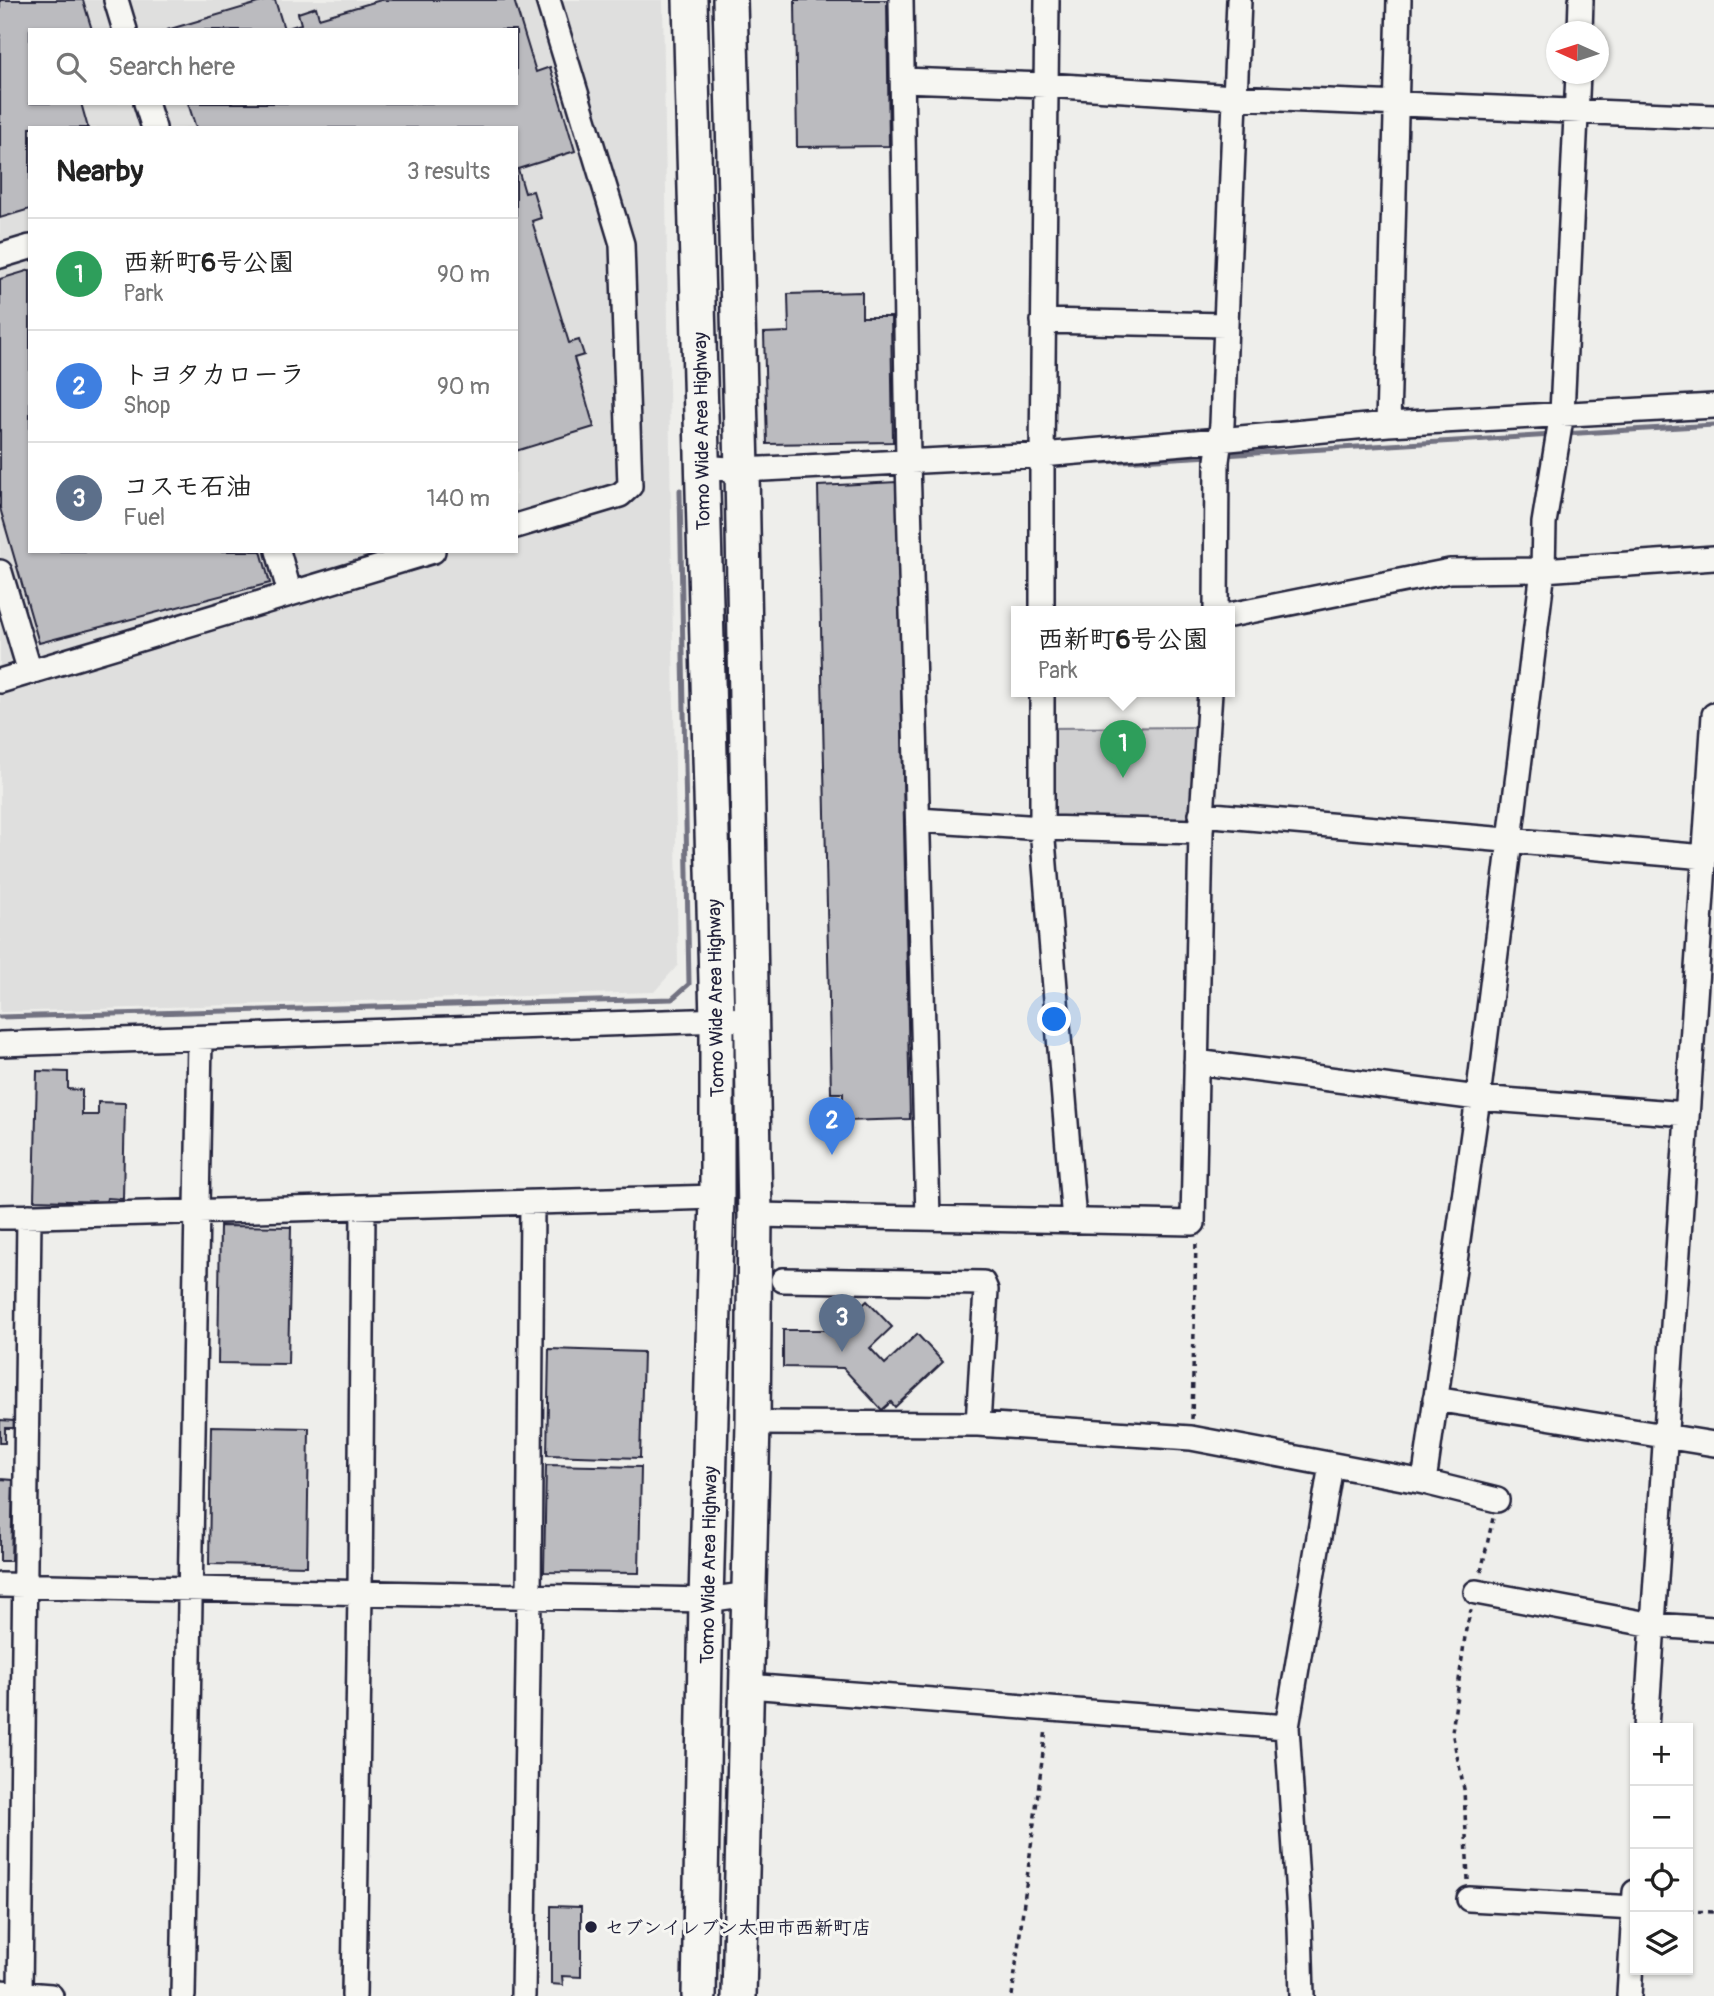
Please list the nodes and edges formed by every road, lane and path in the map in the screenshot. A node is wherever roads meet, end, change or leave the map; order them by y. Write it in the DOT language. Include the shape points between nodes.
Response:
graph roads {
  1 [pos="116,0"];
  2 [pos="548,0"];
  3 [pos="690,0"];
  4 [pos="730,0"];
  5 [pos="901,0"];
  6 [pos="1047,0"];
  7 [pos="1238,0"];
  8 [pos="1399,0"];
  9 [pos="1581,0"];
  10 [pos="1580,21"];
  11 [pos="124,28"];
  12 [pos="902,80"];
  13 [pos="1578,84"];
  14 [pos="1046,85"];
  15 [pos="1234,97"];
  16 [pos="1395,103"];
  17 [pos="147,105"];
  18 [pos="1577,112"];
  19 [pos="1714,117"];
  20 [pos="153,126"];
  21 [pos="28,248"];
  22 [pos="0,256"];
  23 [pos="1043,321"];
  24 [pos="1225,325"];
  25 [pos="1714,406"];
  26 [pos="1562,414"];
  27 [pos="1388,424"];
  28 [pos="1219,440"];
  29 [pos="1042,455"];
  30 [pos="908,460"];
  31 [pos="702,467"];
  32 [pos="741,470"];
  33 [pos="518,525"];
  34 [pos="279,553"];
  35 [pos="426,553"];
  36 [pos="1714,558"];
  37 [pos="1543,570"];
  38 [pos="0,572"];
  39 [pos="290,594"];
  40 [pos="1042,606"];
  41 [pos="1216,606"];
  42 [pos="1235,614"];
  43 [pos="30,672"];
  44 [pos="0,681"];
  45 [pos="1042,697"];
  46 [pos="1210,697"];
  47 [pos="1714,715"];
  48 [pos="1713,760"];
  49 [pos="918,820"];
  50 [pos="1201,823"];
  51 [pos="1042,828"];
  52 [pos="1510,840"];
  53 [pos="1705,858"];
  54 [pos="717,1020"];
  55 [pos="753,1020"];
  56 [pos="200,1039"];
  57 [pos="0,1044"];
  58 [pos="1196,1062"];
  59 [pos="1478,1098"];
  60 [pos="1687,1114"];
  61 [pos="717,1197"];
  62 [pos="532,1203"];
  63 [pos="363,1208"];
  64 [pos="198,1213"];
  65 [pos="29,1216"];
  66 [pos="755,1216"];
  67 [pos="0,1217"];
  68 [pos="928,1218"];
  69 [pos="1074,1222"];
  70 [pos="1193,1223"];
  71 [pos="783,1280"];
  72 [pos="1435,1399"];
  73 [pos="753,1423"];
  74 [pos="978,1424"];
  75 [pos="1191,1438"];
  76 [pos="1666,1438"];
  77 [pos="1714,1444"];
  78 [pos="1331,1465"];
  79 [pos="1424,1482"];
  80 [pos="1497,1500"];
  81 [pos="0,1585"];
  82 [pos="25,1586"];
  83 [pos="192,1589"];
  84 [pos="360,1592"];
  85 [pos="1476,1592"];
  86 [pos="750,1594"];
  87 [pos="529,1597"];
  88 [pos="706,1601"];
  89 [pos="1653,1625"];
  90 [pos="1714,1629"];
  91 [pos="748,1686"];
  92 [pos="1048,1709"];
  93 [pos="1646,1723"];
  94 [pos="1287,1727"];
  95 [pos="1469,1899"];
  96 [pos="1630,1900"];
  97 [pos="1693,1911"];
  98 [pos="1634,1912"];
  99 [pos="1714,1912"];
  100 [pos="10,1992"];
  101 [pos="51,1996"];
  102 [pos="184,1996"];
  103 [pos="354,1996"];
  104 [pos="523,1996"];
  105 [pos="699,1996"];
  106 [pos="740,1996"];
  107 [pos="1012,1996"];
  108 [pos="1302,1996"];
  109 [pos="1629,1996"];
  1 -- 11 [label="street"];
  2 -- 33 [label="street" via="622,244 630,486 620,495"];
  3 -- 31 [label="highway, Tomo Wide Area Highway"];
  4 -- 32 [label="highway, Tomo Wide Area Highway"];
  5 -- 12 [label="street"];
  6 -- 14 [label="street"];
  7 -- 15 [label="street"];
  8 -- 16 [label="street"];
  9 -- 10 [label="street"];
  12 -- 14 [label="street"];
  12 -- 30 [label="street"];
  13 -- 18 [label="street"];
  14 -- 15 [label="street"];
  14 -- 23 [label="street"];
  15 -- 16 [label="street"];
  15 -- 24 [label="street"];
  16 -- 18 [label="street"];
  16 -- 27 [label="street"];
  17 -- 20 [label="street"];
  18 -- 19 [label="street"];
  18 -- 26 [label="street"];
  21 -- 22 [label="street"];
  23 -- 24 [label="street"];
  23 -- 29 [label="street"];
  24 -- 28 [label="street"];
  25 -- 26 [label="street"];
  26 -- 27 [label="street"];
  26 -- 37 [label="street" via="1545,512"];
  27 -- 28 [label="street"];
  28 -- 29 [label="street"];
  28 -- 41 [label="street"];
  29 -- 30 [label="street"];
  29 -- 40 [label="street"];
  30 -- 32 [label="street"];
  30 -- 49 [label="street"];
  31 -- 32 [label="street"];
  31 -- 54 [label="highway, Tomo Wide Area Highway"];
  32 -- 55 [label="highway, Tomo Wide Area Highway"];
  34 -- 39 [label="street"];
  35 -- 39 [label="street"];
  36 -- 37 [label="street"];
  37 -- 42 [label="street" via="1450,571"];
  37 -- 52 [label="street"];
  38 -- 43 [label="street"];
  39 -- 43 [label="street"];
  43 -- 44 [label="street"];
  45 -- 51 [label="street"];
  46 -- 50 [label="street"];
  47 -- 48 [label="street"];
  48 -- 53 [label="street"];
  49 -- 51 [label="street"];
  49 -- 68 [label="street"];
  50 -- 51 [label="street"];
  50 -- 52 [label="street"];
  50 -- 58 [label="street"];
  51 -- 69 [label="street"];
  52 -- 53 [label="street"];
  52 -- 59 [label="street"];
  53 -- 60 [label="street"];
  54 -- 55 [label="street"];
  54 -- 56 [label="street"];
  54 -- 61 [label="highway, Tomo Wide Area Highway"];
  55 -- 66 [label="highway, Tomo Wide Area Highway"];
  56 -- 57 [label="street"];
  56 -- 64 [label="street"];
  58 -- 59 [label="street"];
  58 -- 70 [label="street"];
  59 -- 60 [label="street"];
  59 -- 72 [label="street"];
  60 -- 76 [label="street"];
  61 -- 62 [label="street"];
  61 -- 88 [label="highway, Tomo Wide Area Highway"];
  62 -- 63 [label="street"];
  62 -- 87 [label="street"];
  63 -- 64 [label="street"];
  63 -- 84 [label="street"];
  64 -- 65 [label="street"];
  64 -- 83 [label="street"];
  65 -- 67 [label="street"];
  65 -- 82 [label="street"];
  66 -- 68 [label="street"];
  66 -- 73 [label="highway, Tomo Wide Area Highway"];
  68 -- 69 [label="street"];
  69 -- 70 [label="street"];
  70 -- 75 [label="path"];
  71 -- 74 [label="street" via="982,1283 986,1290"];
  72 -- 76 [label="street"];
  72 -- 79 [label="street"];
  73 -- 74 [label="street"];
  73 -- 86 [label="highway, Tomo Wide Area Highway"];
  74 -- 75 [label="street"];
  75 -- 78 [label="street"];
  76 -- 77 [label="street"];
  76 -- 89 [label="street"];
  78 -- 79 [label="street"];
  78 -- 94 [label="street"];
  79 -- 80 [label="street"];
  80 -- 85 [label="path"];
  81 -- 82 [label="street"];
  82 -- 83 [label="street"];
  82 -- 100 [label="street"];
  83 -- 84 [label="street"];
  83 -- 102 [label="street"];
  84 -- 87 [label="street"];
  84 -- 103 [label="street"];
  85 -- 89 [label="street"];
  85 -- 95 [label="path" via="1466,1629 1452,1732 1464,1789"];
  86 -- 88 [label="street"];
  86 -- 91 [label="highway, Tomo Wide Area Highway"];
  87 -- 88 [label="street"];
  87 -- 104 [label="street"];
  88 -- 105 [label="highway, Tomo Wide Area Highway"];
  89 -- 90 [label="street"];
  89 -- 93 [label="street"];
  91 -- 92 [label="street"];
  91 -- 106 [label="highway, Tomo Wide Area Highway"];
  92 -- 94 [label="street"];
  92 -- 107 [label="path"];
  94 -- 108 [label="street"];
  95 -- 96 [label="street"];
  97 -- 99 [label="path"];
  98 -- 109 [label="street"];
  100 -- 101 [label="street"];
}
